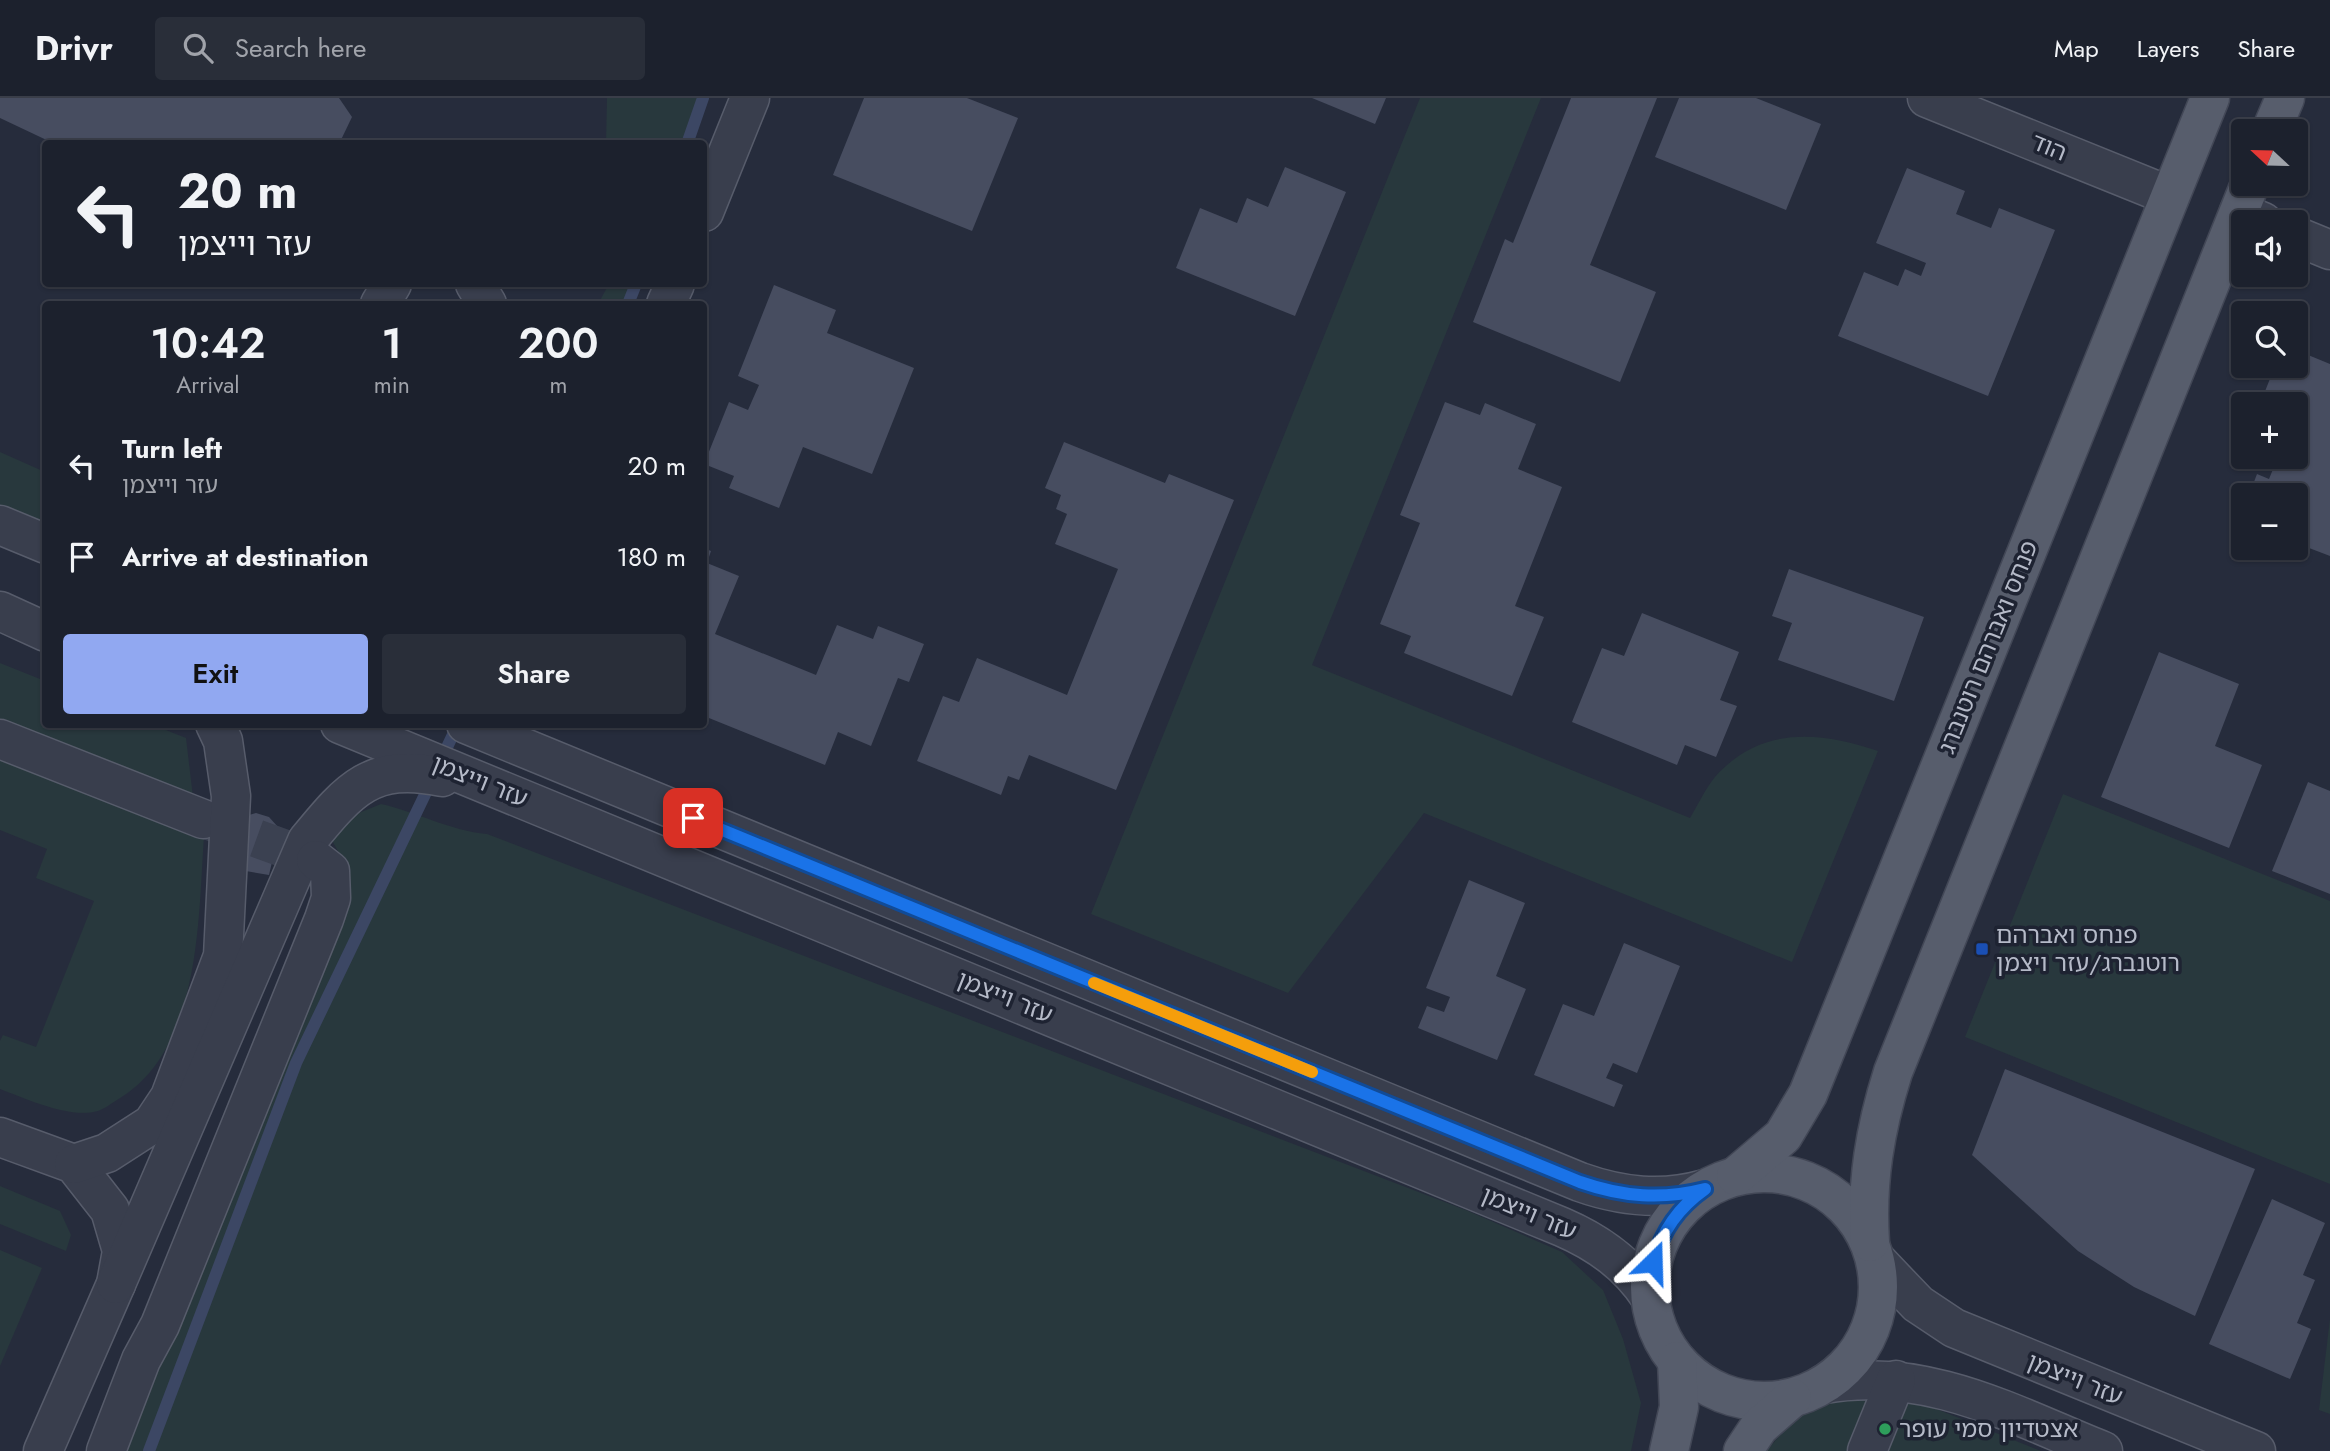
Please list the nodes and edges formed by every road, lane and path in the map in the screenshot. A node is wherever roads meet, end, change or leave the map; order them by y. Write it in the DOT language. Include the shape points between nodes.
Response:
graph roads {
  1 [pos="750,98"];
  2 [pos="1927,98"];
  3 [pos="2210,98"];
  4 [pos="2285,98"];
  5 [pos="2277,119"];
  6 [pos="2170,196"];
  7 [pos="707,205"];
  8 [pos="2251,206"];
  9 [pos="2308,241"];
  10 [pos="2330,250"];
  11 [pos="0,524"];
  12 [pos="42,542"];
  13 [pos="0,588"];
  14 [pos="42,604"];
  15 [pos="0,611"];
  16 [pos="42,630"];
  17 [pos="217,728"];
  18 [pos="350,728"];
  19 [pos="485,728"];
  20 [pos="0,739"];
  21 [pos="512,794"];
  22 [pos="203,819"];
  23 [pos="316,860"];
  24 [pos="0,1137"];
  25 [pos="74,1164"];
  26 [pos="1721,1182"];
  27 [pos="1872,1250"];
  28 [pos="116,1284"];
  29 [pos="1650,1297"];
  30 [pos="141,1360"];
  31 [pos="1677,1361"];
  32 [pos="1896,1380"];
  33 [pos="1808,1391"];
  34 [pos="105,1427"];
  35 [pos="43,1451"];
  36 [pos="1669,1451"];
  37 [pos="1743,1451"];
  38 [pos="1867,1451"];
  39 [pos="2103,1451"];
  40 [pos="2256,1451"];
  1 -- 7 [label="street"];
  2 -- 6 [label="street, הוד"];
  3 -- 6 [label="main road, פנחס ואברהם רוטנברג"];
  4 -- 5 [label="main road"];
  6 -- 26 [label="main road, פנחס ואברהם רוטנברג" via="1808,1094 1783,1136"];
  8 -- 27 [label="main road" via="1893,1072 1871,1162 1867,1198"];
  9 -- 10 [label="street"];
  11 -- 12 [label="street"];
  13 -- 14 [label="street"];
  15 -- 16 [label="street"];
  17 -- 25 [label="street" via="231,796 223,956 170,1097 152,1124 107,1153"];
  18 -- 21 [label="street, עזר וייצמן"];
  19 -- 26 [label="street, עזר וייצמן" via="1580,1182 1640,1196 1676,1195"];
  20 -- 22 [label="street"];
  21 -- 28 [label="street" via="417,772 394,773 360,785 337,802 307,841 282,893"];
  21 -- 29 [label="street, עזר וייצמן" via="1562,1227 1614,1256"];
  23 -- 30 [label="street" via="330,871 332,883 324,919 160,1325"];
  24 -- 25 [label="street"];
  25 -- 28 [label="street" via="110,1210 122,1251"];
  26 -- 27 [label="main road" via="1754,1172 1789,1175 1824,1189 1851,1212"];
  26 -- 29 [label="main road" via="1690,1200 1667,1227 1653,1262"];
  27 -- 33 [label="main road" via="1878,1294 1870,1330 1851,1361"];
  27 -- 40 [label="street, עזר וייצמן" via="1918,1304 1960,1331"];
  28 -- 35 [label="street"];
  29 -- 31 [label="main road" via="1659,1332"];
  30 -- 34 [label="street"];
  30 -- 34 [label="street" via="126,1378"];
  31 -- 33 [label="main road" via="1721,1393 1757,1401"];
  31 -- 36 [label="main road" via="1679,1407"];
  32 -- 33 [label="street"];
  32 -- 38 [label="street"];
  32 -- 39 [label="street" via="1949,1390"];
  33 -- 37 [label="main road" via="1759,1427"];
}
